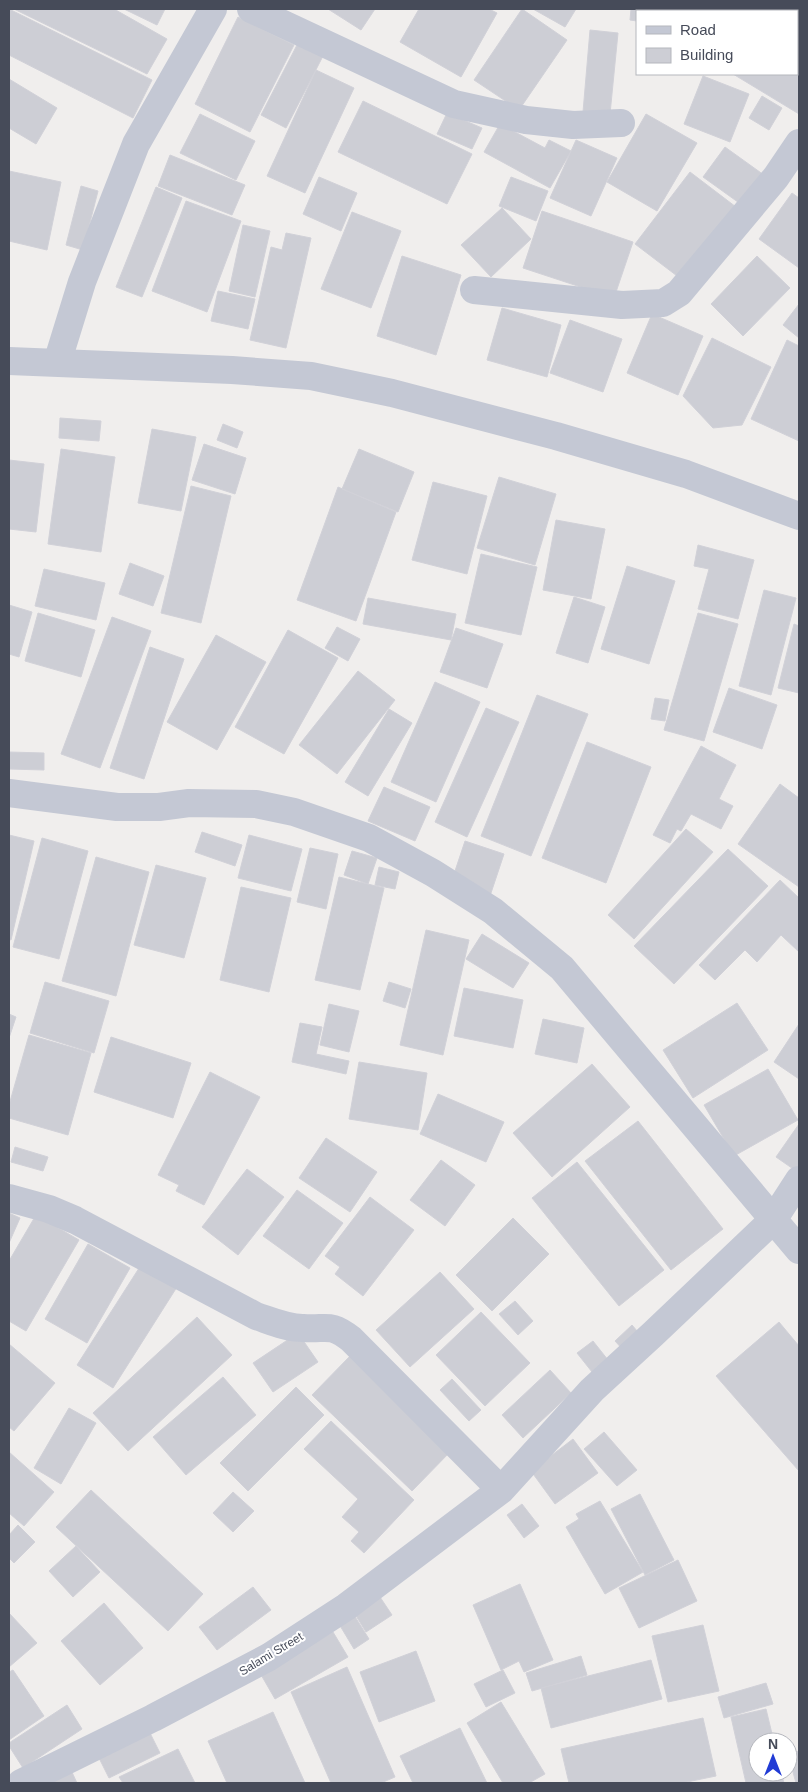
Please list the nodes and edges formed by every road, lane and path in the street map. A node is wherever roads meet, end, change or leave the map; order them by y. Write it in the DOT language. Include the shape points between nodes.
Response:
graph roads {
  1 [pos="214,9"];
  2 [pos="251,9"];
  3 [pos="621,122"];
  4 [pos="799,143"];
  5 [pos="474,290"];
  6 [pos="9,361"];
  7 [pos="57,363"];
  8 [pos="799,516"];
  9 [pos="9,793"];
  10 [pos="799,1180"];
  11 [pos="9,1198"];
  12 [pos="773,1220"];
  13 [pos="799,1250"];
  14 [pos="500,1490"];
  15 [pos="21,1783"];
  1 -- 7 [label="street" via="136,144 82,282"];
  2 -- 3 [label="street" via="454,104 526,120 573,125"];
  4 -- 5 [label="street" via="776,177 671,300 622,305"];
  6 -- 7 [label="street"];
  7 -- 8 [label="street" via="311,376 392,393 556,436 686,474"];
  9 -- 12 [label="street" via="117,807 256,804 294,812 370,838 493,911 562,968"];
  10 -- 12 [label="street"];
  11 -- 14 [label="street" via="75,1220 256,1316 282,1325 333,1327 342,1332"];
  12 -- 13 [label="street"];
  12 -- 14 [label="street, Salami Street" via="592,1390"];
  14 -- 15 [label="street, Salami Street" via="346,1607 269,1657"];
}
